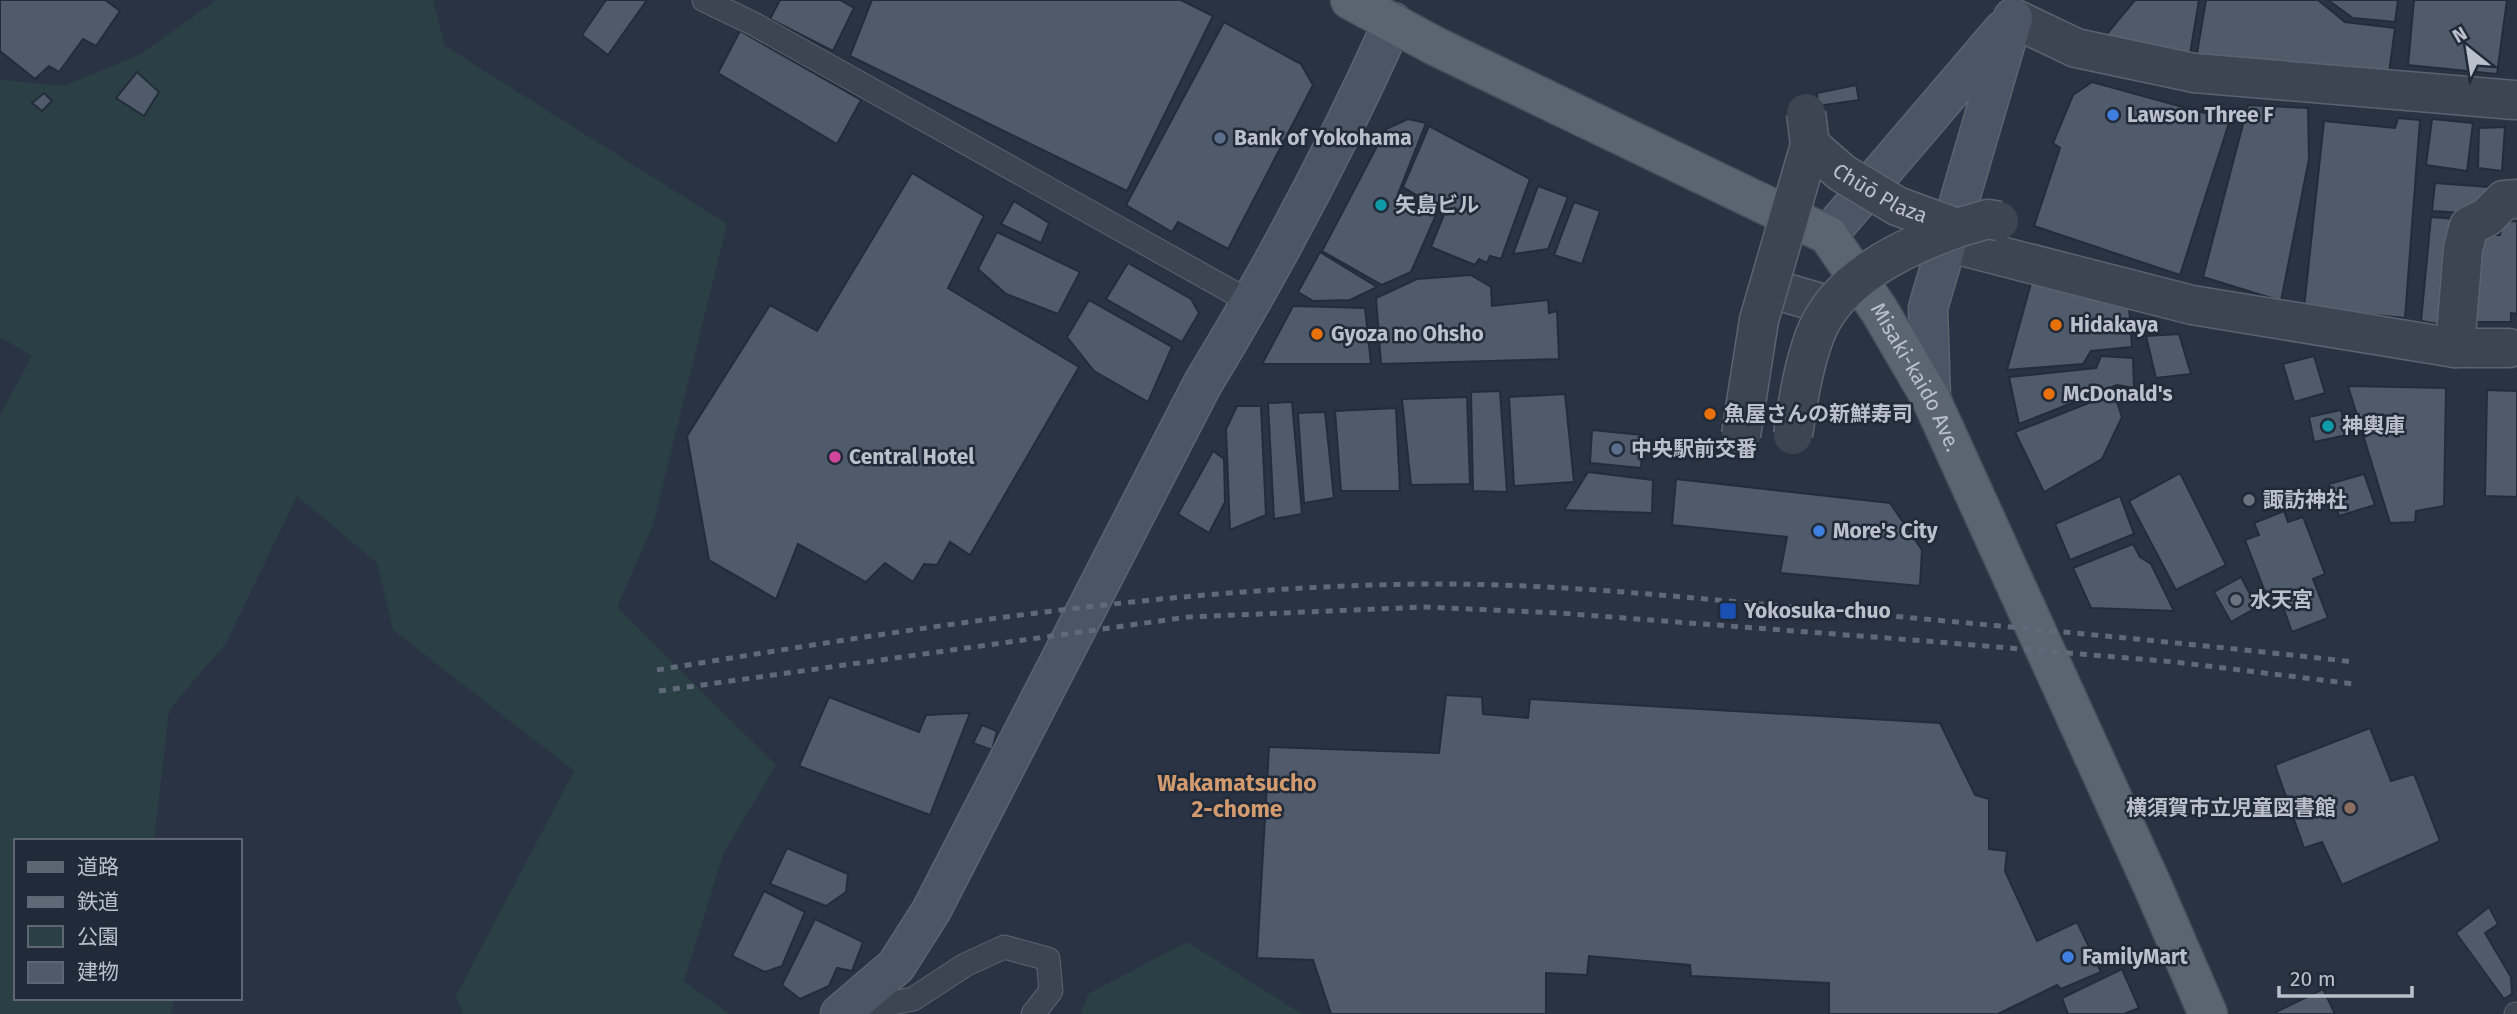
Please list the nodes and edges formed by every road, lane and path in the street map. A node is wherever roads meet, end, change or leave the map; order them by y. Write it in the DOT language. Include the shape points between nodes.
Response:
graph roads {
  1 [pos="704,0"];
  2 [pos="1350,0"];
  3 [pos="2022,9"];
  4 [pos="1398,11"];
  5 [pos="2516,89"];
  6 [pos="2517,199"];
  7 [pos="1999,220"];
  8 [pos="1828,235"];
  9 [pos="1952,235"];
  10 [pos="1769,288"];
  11 [pos="1252,303"];
  12 [pos="1831,306"];
  13 [pos="2455,348"];
  14 [pos="2509,348"];
  15 [pos="1931,399"];
  16 [pos="1741,435"];
  17 [pos="1793,435"];
  18 [pos="842,1013"];
  19 [pos="1032,1014"];
  20 [pos="2208,1014"];
  1 -- 11 [label="lane"];
  2 -- 4 [label="main road, Misaki-kaido Ave."];
  3 -- 5 [label="street" via="2076,48 2194,73"];
  3 -- 8 [label="street"];
  3 -- 9 [label="street"];
  4 -- 8 [label="main road, Misaki-kaido Ave." via="1435,46"];
  4 -- 11 [label="street" via="1369,77"];
  6 -- 13 [label="street" via="2504,200 2487,217 2469,226"];
  7 -- 9 [label="street, Chūō Plaza, bridge" via="1988,219"];
  8 -- 15 [label="main road, Misaki-kaido Ave." via="1880,310"];
  9 -- 10 [label="street, Chūō Plaza, bridge" via="1842,173 1808,129"];
  9 -- 12 [label="street, Chūō Plaza, bridge" via="1911,244 1866,274"];
  9 -- 13 [label="street" via="2192,305"];
  9 -- 15 [label="street" via="1928,308"];
  10 -- 12 [label="street"];
  10 -- 16 [label="street, Chūō Plaza, bridge" via="1759,320"];
  11 -- 18 [label="street" via="1202,385 931,911 896,966"];
  12 -- 17 [label="street, Chūō Plaza, bridge" via="1815,333 1802,376"];
  13 -- 14 [label="street"];
  15 -- 20 [label="main road, Misaki-kaido Ave."];
  18 -- 19 [label="lane" via="913,999 965,965 1004,947 1048,959 1051,991"];
}
